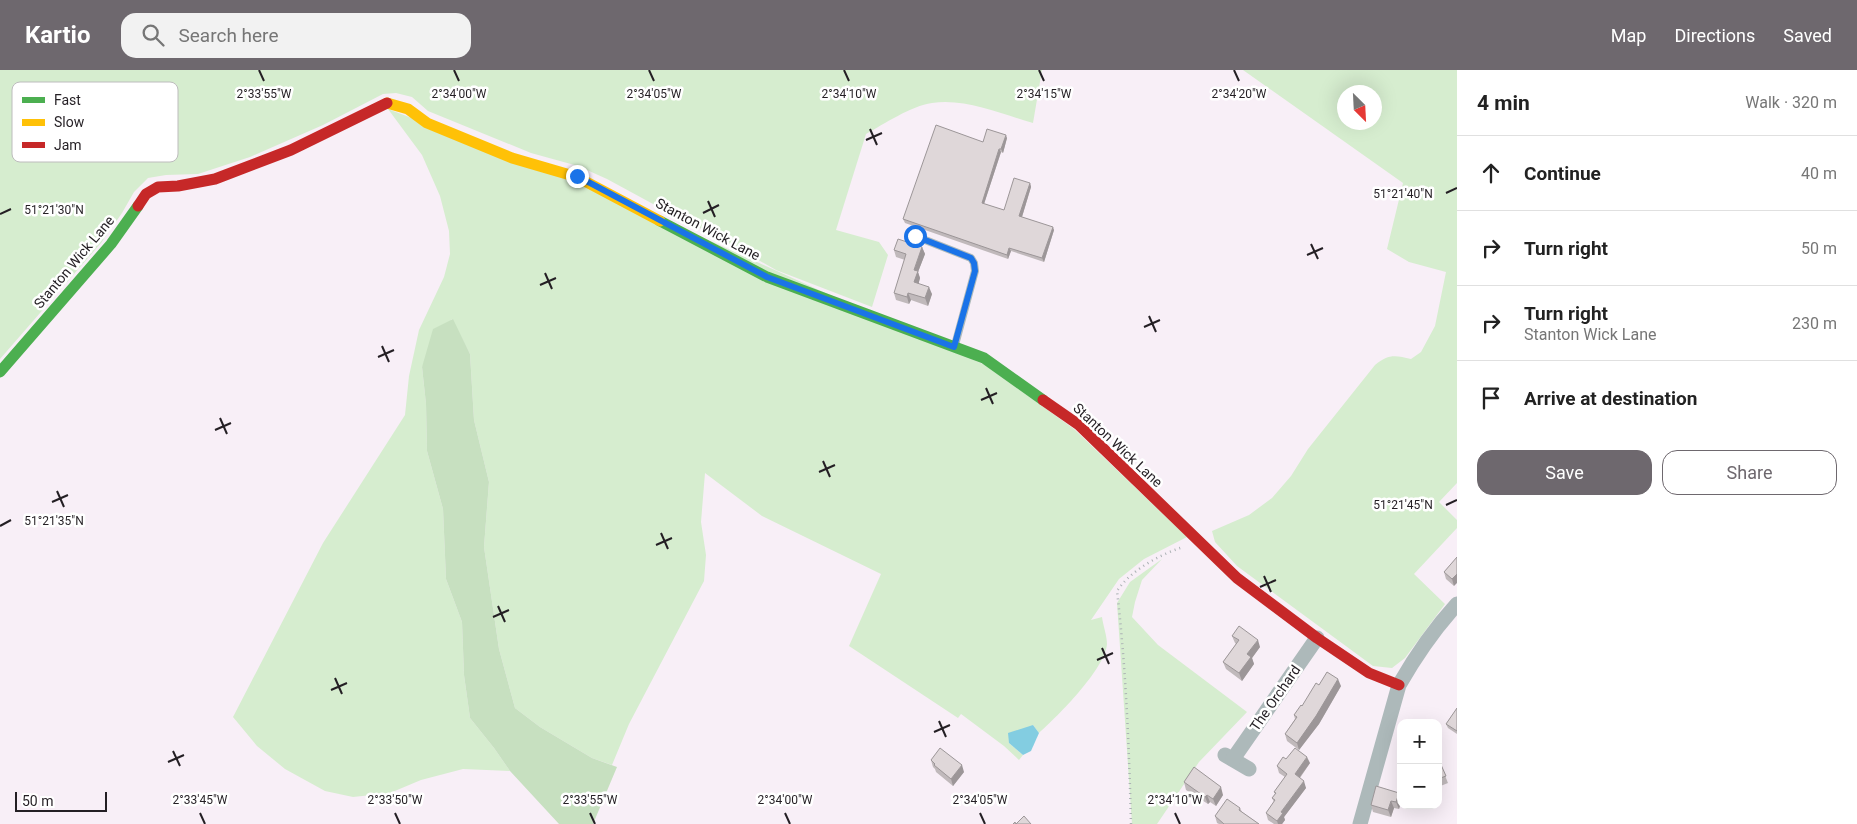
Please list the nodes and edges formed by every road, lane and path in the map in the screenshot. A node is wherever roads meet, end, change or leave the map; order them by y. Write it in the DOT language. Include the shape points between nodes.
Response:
graph roads {
  1 [pos="915,236"];
  2 [pos="954,347"];
  3 [pos="0,372"];
  4 [pos="1200,543"];
  5 [pos="1457,604"];
  6 [pos="1317,638"];
  7 [pos="1398,685"];
  8 [pos="1249,770"];
  9 [pos="1131,824"];
  10 [pos="1360,824"];
  1 -- 2 [label="lane" via="971,258 974,263 975,271"];
  2 -- 3 [label="street, Stanton Wick Lane" via="767,277 577,176 512,158 428,123 399,104 385,103 291,150 215,179 158,187 146,194 111,244"];
  2 -- 4 [label="street, Stanton Wick Lane" via="984,358 1079,425"];
  4 -- 6 [label="street, Stanton Wick Lane" via="1237,578"];
  4 -- 9 [label="path" via="1147,564 1123,582 1117,591 1122,631"];
  5 -- 7 [label="street"];
  6 -- 7 [label="street, Stanton Wick Lane" via="1369,673"];
  6 -- 8 [label="street, The Orchard" via="1228,757"];
  7 -- 10 [label="street"];
}
